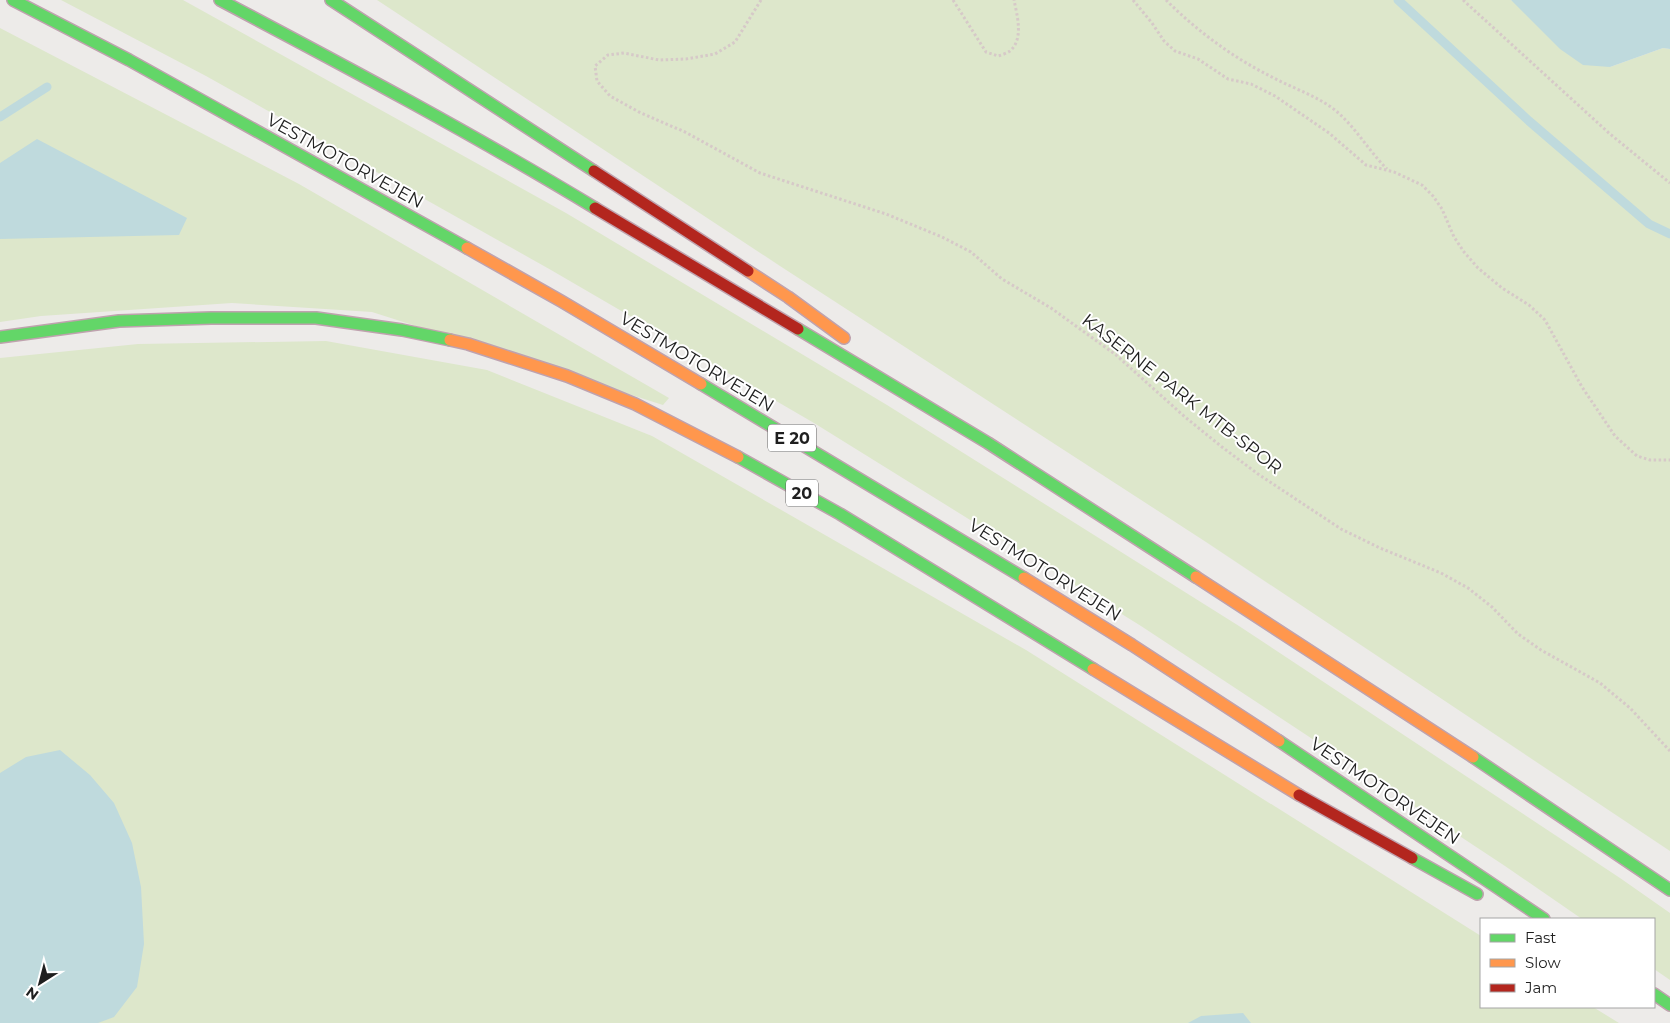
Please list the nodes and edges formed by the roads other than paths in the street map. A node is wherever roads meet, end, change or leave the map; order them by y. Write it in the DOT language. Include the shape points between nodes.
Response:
graph roads {
  1 [pos="14,0"];
  2 [pos="220,0"];
  3 [pos="331,0"];
  4 [pos="0,337"];
  5 [pos="852,344"];
  6 [pos="884,368"];
  7 [pos="988,443"];
  8 [pos="1670,890"];
  9 [pos="1489,900"];
  10 [pos="1543,918"];
  11 [pos="1655,995"];
  12 [pos="1670,1006"];
  1 -- 10 [label="highway, VESTMOTORVEJEN / E 20" via="129,60 561,301 958,536 1294,751"];
  2 -- 7 [label="highway" via="527,167"];
  3 -- 5 [label="highway" via="779,292"];
  4 -- 9 [label="highway, 20" via="119,321 316,318 402,330 468,344 567,376 635,404 762,470 1331,814"];
  6 -- 7 [label="highway"];
  7 -- 8 [label="highway" via="1519,786"];
  11 -- 12 [label="highway"];
}
